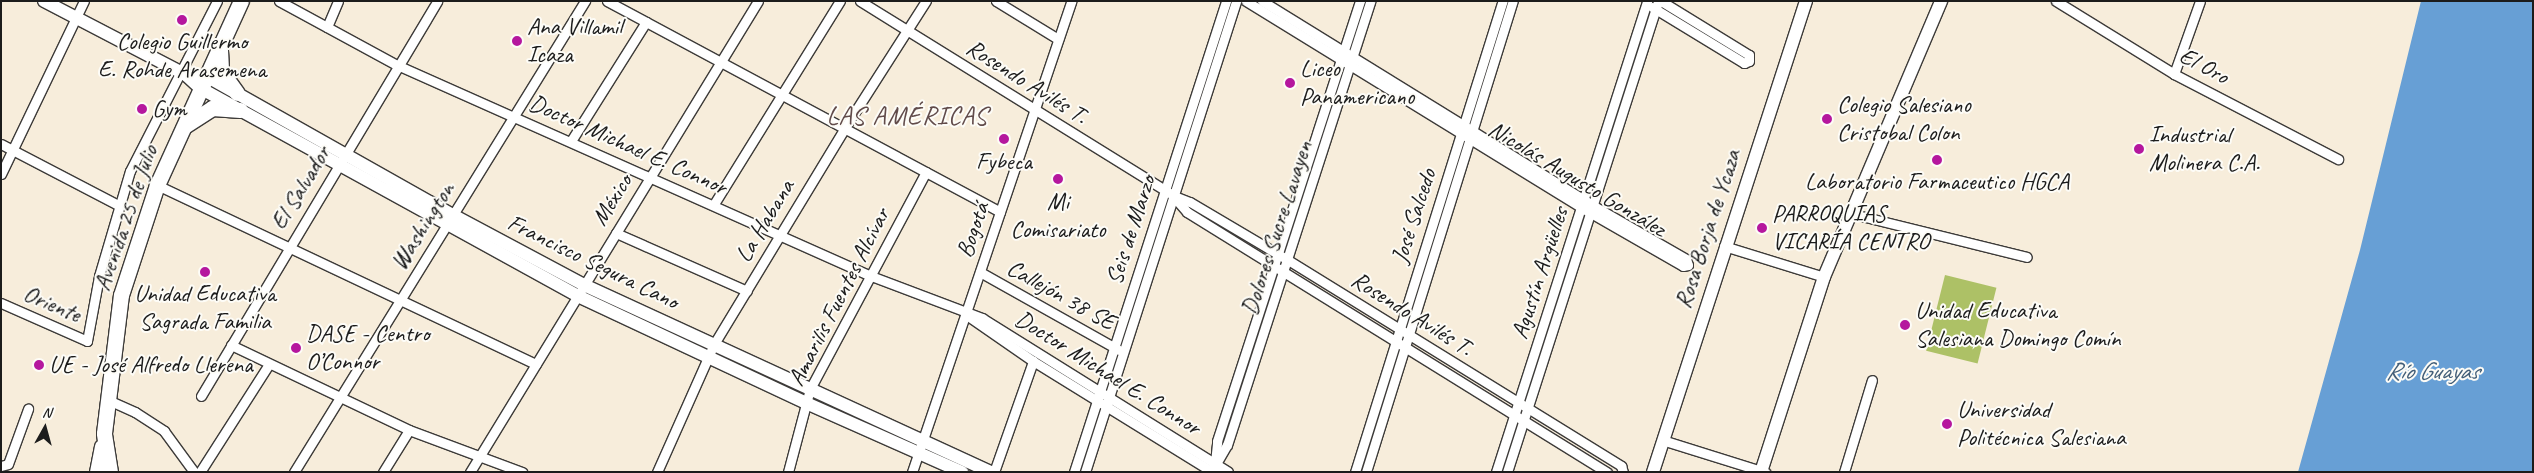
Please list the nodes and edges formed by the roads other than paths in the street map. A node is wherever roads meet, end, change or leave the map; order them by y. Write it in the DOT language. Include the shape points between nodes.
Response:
graph roads {
  1 [pos="44,1"];
  2 [pos="84,1"];
  3 [pos="217,1"];
  4 [pos="241,1"];
  5 [pos="279,1"];
  6 [pos="338,1"];
  7 [pos="437,1"];
  8 [pos="585,1"];
  9 [pos="607,1"];
  10 [pos="758,1"];
  11 [pos="840,1"];
  12 [pos="860,1"];
  13 [pos="926,1"];
  14 [pos="996,1"];
  15 [pos="1071,1"];
  16 [pos="1226,1"];
  17 [pos="1236,1"];
  18 [pos="1246,1"];
  19 [pos="1262,1"];
  20 [pos="1360,1"];
  21 [pos="1370,1"];
  22 [pos="1503,1"];
  23 [pos="1513,1"];
  24 [pos="1806,1"];
  25 [pos="1941,1"];
  26 [pos="2056,1"];
  27 [pos="2074,1"];
  28 [pos="1646,2"];
  29 [pos="2200,3"];
  30 [pos="1658,4"];
  31 [pos="2070,11"];
  32 [pos="75,19"];
  33 [pos="646,22"];
  34 [pos="1501,24"];
  35 [pos="326,27"];
  36 [pos="908,31"];
  37 [pos="1058,39"];
  38 [pos="221,44"];
  39 [pos="1348,57"];
  40 [pos="721,62"];
  41 [pos="398,65"];
  42 [pos="182,73"];
  43 [pos="2174,74"];
  44 [pos="203,82"];
  45 [pos="1198,86"];
  46 [pos="1208,90"];
  47 [pos="237,93"];
  48 [pos="780,94"];
  49 [pos="1622,101"];
  50 [pos="240,110"];
  51 [pos="1034,110"];
  52 [pos="514,117"];
  53 [pos="183,128"];
  54 [pos="844,128"];
  55 [pos="1464,128"];
  56 [pos="1472,134"];
  57 [pos="570,141"];
  58 [pos="1,144"];
  59 [pos="13,150"];
  60 [pos="341,159"];
  61 [pos="2338,159"];
  62 [pos="926,172"];
  63 [pos="1,174"];
  64 [pos="650,178"];
  65 [pos="158,185"];
  66 [pos="1165,191"];
  67 [pos="1174,196"];
  68 [pos="714,204"];
  69 [pos="118,205"];
  70 [pos="1589,207"];
  71 [pos="1000,212"];
  72 [pos="1849,213"];
  73 [pos="450,219"];
  74 [pos="1431,228"];
  75 [pos="1440,232"];
  76 [pos="616,233"];
  77 [pos="780,235"];
  78 [pos="1724,246"];
  79 [pos="288,247"];
  80 [pos="2027,257"];
  81 [pos="1284,258"];
  82 [pos="1281,268"];
  83 [pos="980,272"];
  84 [pos="871,276"];
  85 [pos="1136,277"];
  86 [pos="1824,277"];
  87 [pos="1146,282"];
  88 [pos="581,290"];
  89 [pos="747,291"];
  90 [pos="400,300"];
  91 [pos="1,303"];
  92 [pos="1549,310"];
  93 [pos="1559,313"];
  94 [pos="966,314"];
  95 [pos="1404,334"];
  96 [pos="87,341"];
  97 [pos="1401,343"];
  98 [pos="714,344"];
  99 [pos="231,345"];
  100 [pos="1114,348"];
  101 [pos="1123,352"];
  102 [pos="707,357"];
  103 [pos="1033,361"];
  104 [pos="1244,363"];
  105 [pos="269,364"];
  106 [pos="536,364"];
  107 [pos="1253,366"];
  108 [pos="1872,380"];
  109 [pos="810,389"];
  110 [pos="1099,394"];
  111 [pos="1110,395"];
  112 [pos="201,396"];
  113 [pos="106,398"];
  114 [pos="339,400"];
  115 [pos="806,403"];
  116 [pos="1518,403"];
  117 [pos="1106,405"];
  118 [pos="28,409"];
  119 [pos="1528,409"];
  120 [pos="1515,413"];
  121 [pos="1525,419"];
  122 [pos="409,430"];
  123 [pos="104,433"];
  124 [pos="1662,440"];
  125 [pos="1364,444"];
  126 [pos="920,447"];
  127 [pos="1374,448"];
  128 [pos="479,456"];
  129 [pos="1,466"];
  130 [pos="1214,469"];
  131 [pos="519,471"];
  132 [pos="1762,471"];
  133 [pos="97,472"];
  134 [pos="110,472"];
  135 [pos="194,472"];
  136 [pos="200,472"];
  137 [pos="294,472"];
  138 [pos="383,472"];
  139 [pos="470,472"];
  140 [pos="657,472"];
  141 [pos="788,472"];
  142 [pos="912,472"];
  143 [pos="962,472"];
  144 [pos="992,472"];
  145 [pos="1074,472"];
  146 [pos="1085,472"];
  147 [pos="1228,472"];
  148 [pos="1355,472"];
  149 [pos="1366,472"];
  150 [pos="1496,472"];
  151 [pos="1508,472"];
  152 [pos="1608,472"];
  153 [pos="1623,472"];
  154 [pos="1653,472"];
  155 [pos="1844,472"];
  1 -- 32 [label="street, Francisco Segura Cano"];
  2 -- 32 [label="street"];
  3 -- 42 [label="street, Avenida 25 de Julio"];
  4 -- 38 [label="main road, Avenida 25 de Julio"];
  5 -- 35 [label="street, Doctor Michael E. Connor"];
  6 -- 35 [label="street"];
  7 -- 41 [label="street, El Salvador"];
  8 -- 52 [label="street, Washington"];
  9 -- 33 [label="street"];
  10 -- 40 [label="street, México"];
  11 -- 48 [label="street"];
  12 -- 36 [label="street, Rosendo Avilés T."];
  13 -- 36 [label="street, La Habana"];
  14 -- 37 [label="street"];
  15 -- 37 [label="street, Bogotá"];
  16 -- 45 [label="street, Seis de Marzo"];
  17 -- 46 [label="street, Seis de Marzo"];
  18 -- 39 [label="street, Nicolás Augusto González"];
  19 -- 39 [label="street, Nicolás Augusto González"];
  20 -- 39 [label="street, Dolores Sucre Lavayen"];
  21 -- 39 [label="street, Dolores Sucre Lavayen"];
  22 -- 34 [label="street, José Salcedo"];
  23 -- 34 [label="street, José Salcedo"];
  24 -- 78 [label="street, Rosa Borja de Ycaza"];
  25 -- 72 [label="street"];
  26 -- 31 [label="street, El Oro"];
  27 -- 31 [label="street"];
  28 -- 30 [label="street"];
  28 -- 49 [label="street, Agustín Argüelles"];
  29 -- 43 [label="street"];
  30 -- 30 [label="street" via="1744,63 1749,61 1749,55"];
  30 -- 49 [label="street, Agustín Argüelles"];
  31 -- 43 [label="street, El Oro"];
  32 -- 42 [label="street, Francisco Segura Cano"];
  32 -- 59 [label="street"];
  33 -- 40 [label="street"];
  33 -- 57 [label="street"];
  34 -- 55 [label="street, José Salcedo"];
  34 -- 56 [label="street, José Salcedo"];
  35 -- 41 [label="street, Doctor Michael E. Connor"];
  36 -- 51 [label="street, Rosendo Avilés T."];
  36 -- 54 [label="street, La Habana"];
  37 -- 51 [label="street, Bogotá"];
  38 -- 44 [label="main road, Avenida 25 de Julio"];
  38 -- 47 [label="main road" via="221,71"];
  39 -- 55 [label="street, Nicolás Augusto González"];
  39 -- 81 [label="street, Dolores Sucre Lavayen"];
  40 -- 48 [label="street"];
  40 -- 64 [label="street, México"];
  41 -- 52 [label="street, Doctor Michael E. Connor"];
  41 -- 60 [label="street, El Salvador"];
  42 -- 44 [label="street, Francisco Segura Cano"];
  42 -- 69 [label="street, Avenida 25 de Julio" via="130,171"];
  43 -- 61 [label="street, El Oro"];
  44 -- 47 [label="street, Francisco Segura Cano"];
  44 -- 50 [label="street, Francisco Segura Cano"];
  44 -- 53 [label="main road, Avenida 25 de Julio"];
  45 -- 46 [label="street"];
  45 -- 66 [label="street, Seis de Marzo"];
  46 -- 67 [label="street, Seis de Marzo"];
  47 -- 60 [label="street, Francisco Segura Cano"];
  48 -- 54 [label="street"];
  48 -- 68 [label="street"];
  49 -- 70 [label="street, Agustín Argüelles"];
  50 -- 53 [label="main road" via="212,108 196,115"];
  50 -- 60 [label="street, Francisco Segura Cano"];
  51 -- 66 [label="street, Rosendo Avilés T."];
  51 -- 71 [label="street, Bogotá"];
  52 -- 57 [label="street, Doctor Michael E. Connor"];
  52 -- 73 [label="street, Washington"];
  53 -- 65 [label="main road, Avenida 25 de Julio"];
  54 -- 62 [label="street"];
  54 -- 77 [label="street, La Habana"];
  55 -- 56 [label="street, Nicolás Augusto González"];
  55 -- 74 [label="street, José Salcedo"];
  56 -- 70 [label="street, Nicolás Augusto González"];
  56 -- 75 [label="street, José Salcedo"];
  57 -- 64 [label="street, Doctor Michael E. Connor"];
  58 -- 59 [label="street"];
  59 -- 63 [label="street"];
  59 -- 69 [label="street"];
  60 -- 73 [label="street, Francisco Segura Cano"];
  60 -- 79 [label="street, El Salvador"];
  62 -- 71 [label="street"];
  62 -- 84 [label="street, Amarilis Fuentes Alcívar"];
  64 -- 68 [label="street, Doctor Michael E. Connor"];
  64 -- 76 [label="street, México"];
  65 -- 79 [label="street"];
  65 -- 113 [label="main road, Avenida 25 de Julio" via="121,296"];
  66 -- 67 [label="street, Rosendo Avilés T."];
  66 -- 85 [label="street, Seis de Marzo"];
  67 -- 81 [label="street, Rosendo Avilés T." via="1190,202"];
  67 -- 82 [label="street, Rosendo Avilés T." via="1187,212"];
  67 -- 87 [label="street, Seis de Marzo"];
  68 -- 77 [label="street, Doctor Michael E. Connor"];
  69 -- 96 [label="street, Avenida 25 de Julio" via="99,276"];
  70 -- 70 [label="street, Nicolás Augusto González" via="1683,266 1688,266 1686,258"];
  70 -- 92 [label="street, Agustín Argüelles"];
  70 -- 93 [label="street, Agustín Argüelles"];
  71 -- 83 [label="street, Bogotá"];
  72 -- 80 [label="street"];
  72 -- 86 [label="street"];
  73 -- 88 [label="street, Francisco Segura Cano"];
  73 -- 90 [label="street, Washington"];
  74 -- 75 [label="street"];
  74 -- 95 [label="street, José Salcedo"];
  75 -- 95 [label="street, José Salcedo"];
  76 -- 88 [label="street, México"];
  76 -- 89 [label="street"];
  77 -- 84 [label="street, Doctor Michael E. Connor"];
  77 -- 89 [label="street, La Habana"];
  78 -- 86 [label="street"];
  78 -- 124 [label="street, Rosa Borja de Ycaza"];
  79 -- 90 [label="street"];
  79 -- 99 [label="street, El Salvador"];
  81 -- 82 [label="street, Dolores Sucre Lavayen"];
  81 -- 95 [label="street, Rosendo Avilés T."];
  82 -- 97 [label="street, Rosendo Avilés T."];
  82 -- 104 [label="street, Dolores Sucre Lavayen"];
  82 -- 107 [label="street, Dolores Sucre Lavayen"];
  83 -- 94 [label="street, Bogotá"];
  83 -- 100 [label="street, Callejón 38 SE"];
  84 -- 94 [label="street, Doctor Michael E. Connor"];
  84 -- 109 [label="street, Amarilis Fuentes Alcívar"];
  85 -- 87 [label="street"];
  85 -- 100 [label="street, Seis de Marzo"];
  86 -- 132 [label="street"];
  87 -- 101 [label="street, Seis de Marzo"];
  88 -- 98 [label="street, Francisco Segura Cano"];
  88 -- 102 [label="street, Francisco Segura Cano"];
  88 -- 106 [label="street, México"];
  89 -- 98 [label="street, La Habana"];
  90 -- 106 [label="street"];
  90 -- 114 [label="street, Washington"];
  91 -- 96 [label="street, Oriente"];
  92 -- 93 [label="street"];
  92 -- 116 [label="street, Agustín Argüelles"];
  93 -- 119 [label="street, Agustín Argüelles"];
  94 -- 103 [label="street, Doctor Michael E. Connor" via="978,326"];
  94 -- 110 [label="street, Doctor Michael E. Connor" via="982,318"];
  94 -- 126 [label="street, Bogotá"];
  95 -- 97 [label="street, José Salcedo"];
  95 -- 116 [label="street, Rosendo Avilés T."];
  97 -- 120 [label="street, Rosendo Avilés T."];
  97 -- 125 [label="street, José Salcedo"];
  97 -- 127 [label="street, José Salcedo"];
  98 -- 102 [label="street, La Habana"];
  98 -- 109 [label="street, Francisco Segura Cano"];
  99 -- 105 [label="street"];
  99 -- 112 [label="street, El Salvador"];
  100 -- 101 [label="street, Callejón 38 SE"];
  100 -- 110 [label="street, Seis de Marzo"];
  101 -- 111 [label="street, Seis de Marzo"];
  102 -- 115 [label="street, Francisco Segura Cano"];
  102 -- 140 [label="street, La Habana"];
  103 -- 110 [label="street, Doctor Michael E. Connor"];
  103 -- 144 [label="street"];
  104 -- 107 [label="street"];
  104 -- 130 [label="street, Dolores Sucre Lavayen" via="1217,442"];
  105 -- 114 [label="street"];
  105 -- 136 [label="street"];
  106 -- 128 [label="street, México"];
  107 -- 130 [label="street, Dolores Sucre Lavayen" via="1227,445"];
  108 -- 155 [label="street"];
  109 -- 115 [label="street, Amarilis Fuentes Alcívar"];
  109 -- 126 [label="street, Francisco Segura Cano"];
  110 -- 111 [label="street, Doctor Michael E. Connor"];
  110 -- 117 [label="street, Doctor Michael E. Connor"];
  110 -- 145 [label="street, Seis de Marzo"];
  111 -- 117 [label="street, Seis de Marzo"];
  111 -- 130 [label="street, Doctor Michael E. Connor"];
  113 -- 123 [label="main road, Avenida 25 de Julio"];
  113 -- 135 [label="street" via="164,431"];
  114 -- 122 [label="street"];
  114 -- 137 [label="street, Washington"];
  115 -- 126 [label="street, Francisco Segura Cano"];
  115 -- 141 [label="street, Amarilis Fuentes Alcívar"];
  116 -- 119 [label="street, Rosendo Avilés T."];
  116 -- 120 [label="street, Agustín Argüelles"];
  117 -- 130 [label="street, Doctor Michael E. Connor"];
  117 -- 146 [label="street, Seis de Marzo"];
  118 -- 129 [label="street" via="8,464"];
  119 -- 121 [label="street, Agustín Argüelles"];
  119 -- 153 [label="street, Rosendo Avilés T." via="1621,466"];
  120 -- 121 [label="street, Rosendo Avilés T."];
  120 -- 150 [label="street, Agustín Argüelles"];
  121 -- 151 [label="street, Agustín Argüelles"];
  121 -- 152 [label="street, Rosendo Avilés T."];
  122 -- 128 [label="street"];
  122 -- 138 [label="street"];
  123 -- 133 [label="main road, Avenida 25 de Julio"];
  123 -- 134 [label="main road, Avenida 25 de Julio"];
  124 -- 132 [label="street"];
  124 -- 154 [label="street, Rosa Borja de Ycaza"];
  125 -- 127 [label="street"];
  125 -- 148 [label="street, José Salcedo"];
  126 -- 142 [label="street, Bogotá"];
  126 -- 143 [label="street, Francisco Segura Cano"];
  126 -- 144 [label="street, Francisco Segura Cano"];
  127 -- 149 [label="street, José Salcedo"];
  128 -- 131 [label="street"];
  128 -- 139 [label="street, México"];
  130 -- 147 [label="street, Doctor Michael E. Connor"];
}
